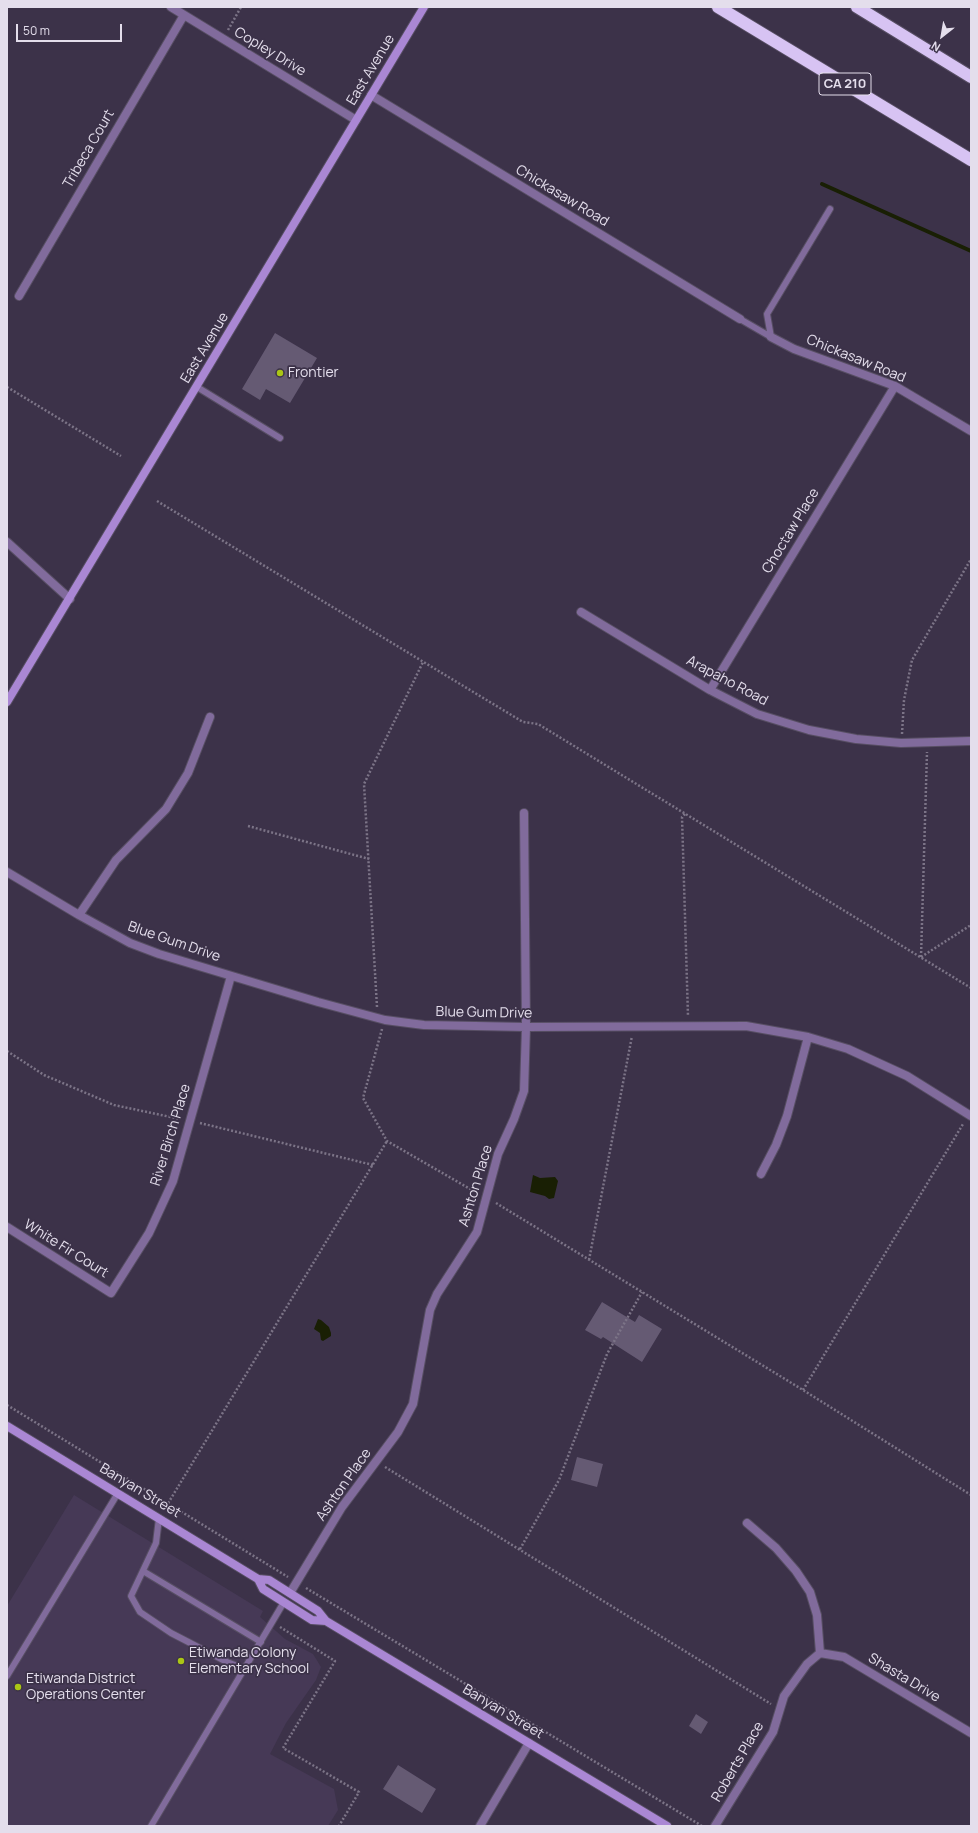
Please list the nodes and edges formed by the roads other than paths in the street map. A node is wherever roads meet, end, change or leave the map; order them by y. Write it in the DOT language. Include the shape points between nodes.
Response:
graph roads {
  1 [pos="171,7"];
  2 [pos="424,7"];
  3 [pos="718,7"];
  4 [pos="857,7"];
  5 [pos="184,15"];
  6 [pos="971,77"];
  7 [pos="371,95"];
  8 [pos="356,120"];
  9 [pos="971,160"];
  10 [pos="830,209"];
  11 [pos="19,296"];
  12 [pos="740,319"];
  13 [pos="771,337"];
  14 [pos="895,386"];
  15 [pos="197,387"];
  16 [pos="971,431"];
  17 [pos="280,438"];
  18 [pos="7,542"];
  19 [pos="70,599"];
  20 [pos="581,612"];
  21 [pos="710,690"];
  22 [pos="7,702"];
  23 [pos="210,717"];
  24 [pos="971,741"];
  25 [pos="524,813"];
  26 [pos="7,872"];
  27 [pos="79,915"];
  28 [pos="231,976"];
  29 [pos="526,1027"];
  30 [pos="808,1037"];
  31 [pos="970,1115"];
  32 [pos="761,1174"];
  33 [pos="7,1227"];
  34 [pos="111,1293"];
  35 [pos="7,1426"];
  36 [pos="118,1493"];
  37 [pos="159,1518"];
  38 [pos="747,1522"];
  39 [pos="143,1571"];
  40 [pos="258,1579"];
  41 [pos="290,1593"];
  42 [pos="284,1602"];
  43 [pos="326,1621"];
  44 [pos="261,1642"];
  45 [pos="820,1653"];
  46 [pos="244,1669"];
  47 [pos="7,1676"];
  48 [pos="971,1733"];
  49 [pos="529,1743"];
  50 [pos="151,1826"];
  51 [pos="480,1826"];
  52 [pos="666,1826"];
  53 [pos="715,1826"];
  1 -- 5 [label="street, Copley Drive"];
  2 -- 7 [label="street, East Avenue"];
  3 -- 9 [label="highway, CA 210"];
  4 -- 6 [label="highway"];
  5 -- 8 [label="street, Copley Drive"];
  5 -- 11 [label="street, Tribeca Court"];
  7 -- 8 [label="street, East Avenue"];
  7 -- 12 [label="street, Chickasaw Road"];
  8 -- 15 [label="street, East Avenue"];
  10 -- 13 [label="lane" via="767,314"];
  12 -- 13 [label="lane"];
  13 -- 14 [label="street, Chickasaw Road" via="794,349"];
  14 -- 16 [label="street, Chickasaw Road"];
  14 -- 21 [label="street, Choctaw Place"];
  15 -- 17 [label="lane"];
  15 -- 19 [label="street, East Avenue"];
  18 -- 19 [label="street"];
  19 -- 22 [label="street, East Avenue"];
  20 -- 21 [label="street, Arapaho Road"];
  21 -- 24 [label="street, Arapaho Road" via="757,714 809,730 856,739 901,743"];
  23 -- 27 [label="street" via="188,773 166,809 116,860"];
  25 -- 29 [label="street, Ashton Place"];
  26 -- 27 [label="street, Blue Gum Drive"];
  27 -- 28 [label="street, Blue Gum Drive" via="130,943"];
  28 -- 29 [label="street, Blue Gum Drive" via="381,1019 424,1025"];
  28 -- 34 [label="street, River Birch Place" via="173,1181 149,1233"];
  29 -- 30 [label="street, Blue Gum Drive" via="746,1026"];
  29 -- 41 [label="street, Ashton Place" via="524,1091 498,1154 476,1232 437,1294 430,1310 413,1404 398,1432 342,1507"];
  30 -- 31 [label="street, Blue Gum Drive" via="848,1049 907,1076"];
  30 -- 32 [label="street" via="787,1116"];
  33 -- 34 [label="street, White Fir Court"];
  35 -- 36 [label="street, Banyan Street"];
  36 -- 37 [label="street, Banyan Street"];
  36 -- 47 [label="lane"];
  37 -- 39 [label="lane" via="156,1543"];
  37 -- 40 [label="street, Banyan Street"];
  38 -- 45 [label="street" via="776,1548 810,1592 817,1615"];
  39 -- 44 [label="lane"];
  39 -- 46 [label="lane" via="131,1596 140,1612 171,1633"];
  40 -- 41 [label="street, Banyan Street" via="269,1580"];
  40 -- 42 [label="street, Banyan Street" via="263,1590"];
  41 -- 43 [label="street, Banyan Street" via="318,1611"];
  42 -- 43 [label="street, Banyan Street" via="312,1620"];
  42 -- 44 [label="lane"];
  43 -- 49 [label="street, Banyan Street"];
  44 -- 46 [label="lane"];
  45 -- 48 [label="street, Shasta Drive" via="844,1657"];
  45 -- 53 [label="street, Roberts Place" via="807,1664 784,1696 773,1732"];
  46 -- 50 [label="lane"];
  49 -- 51 [label="street"];
  49 -- 52 [label="street, Banyan Street"];
}
